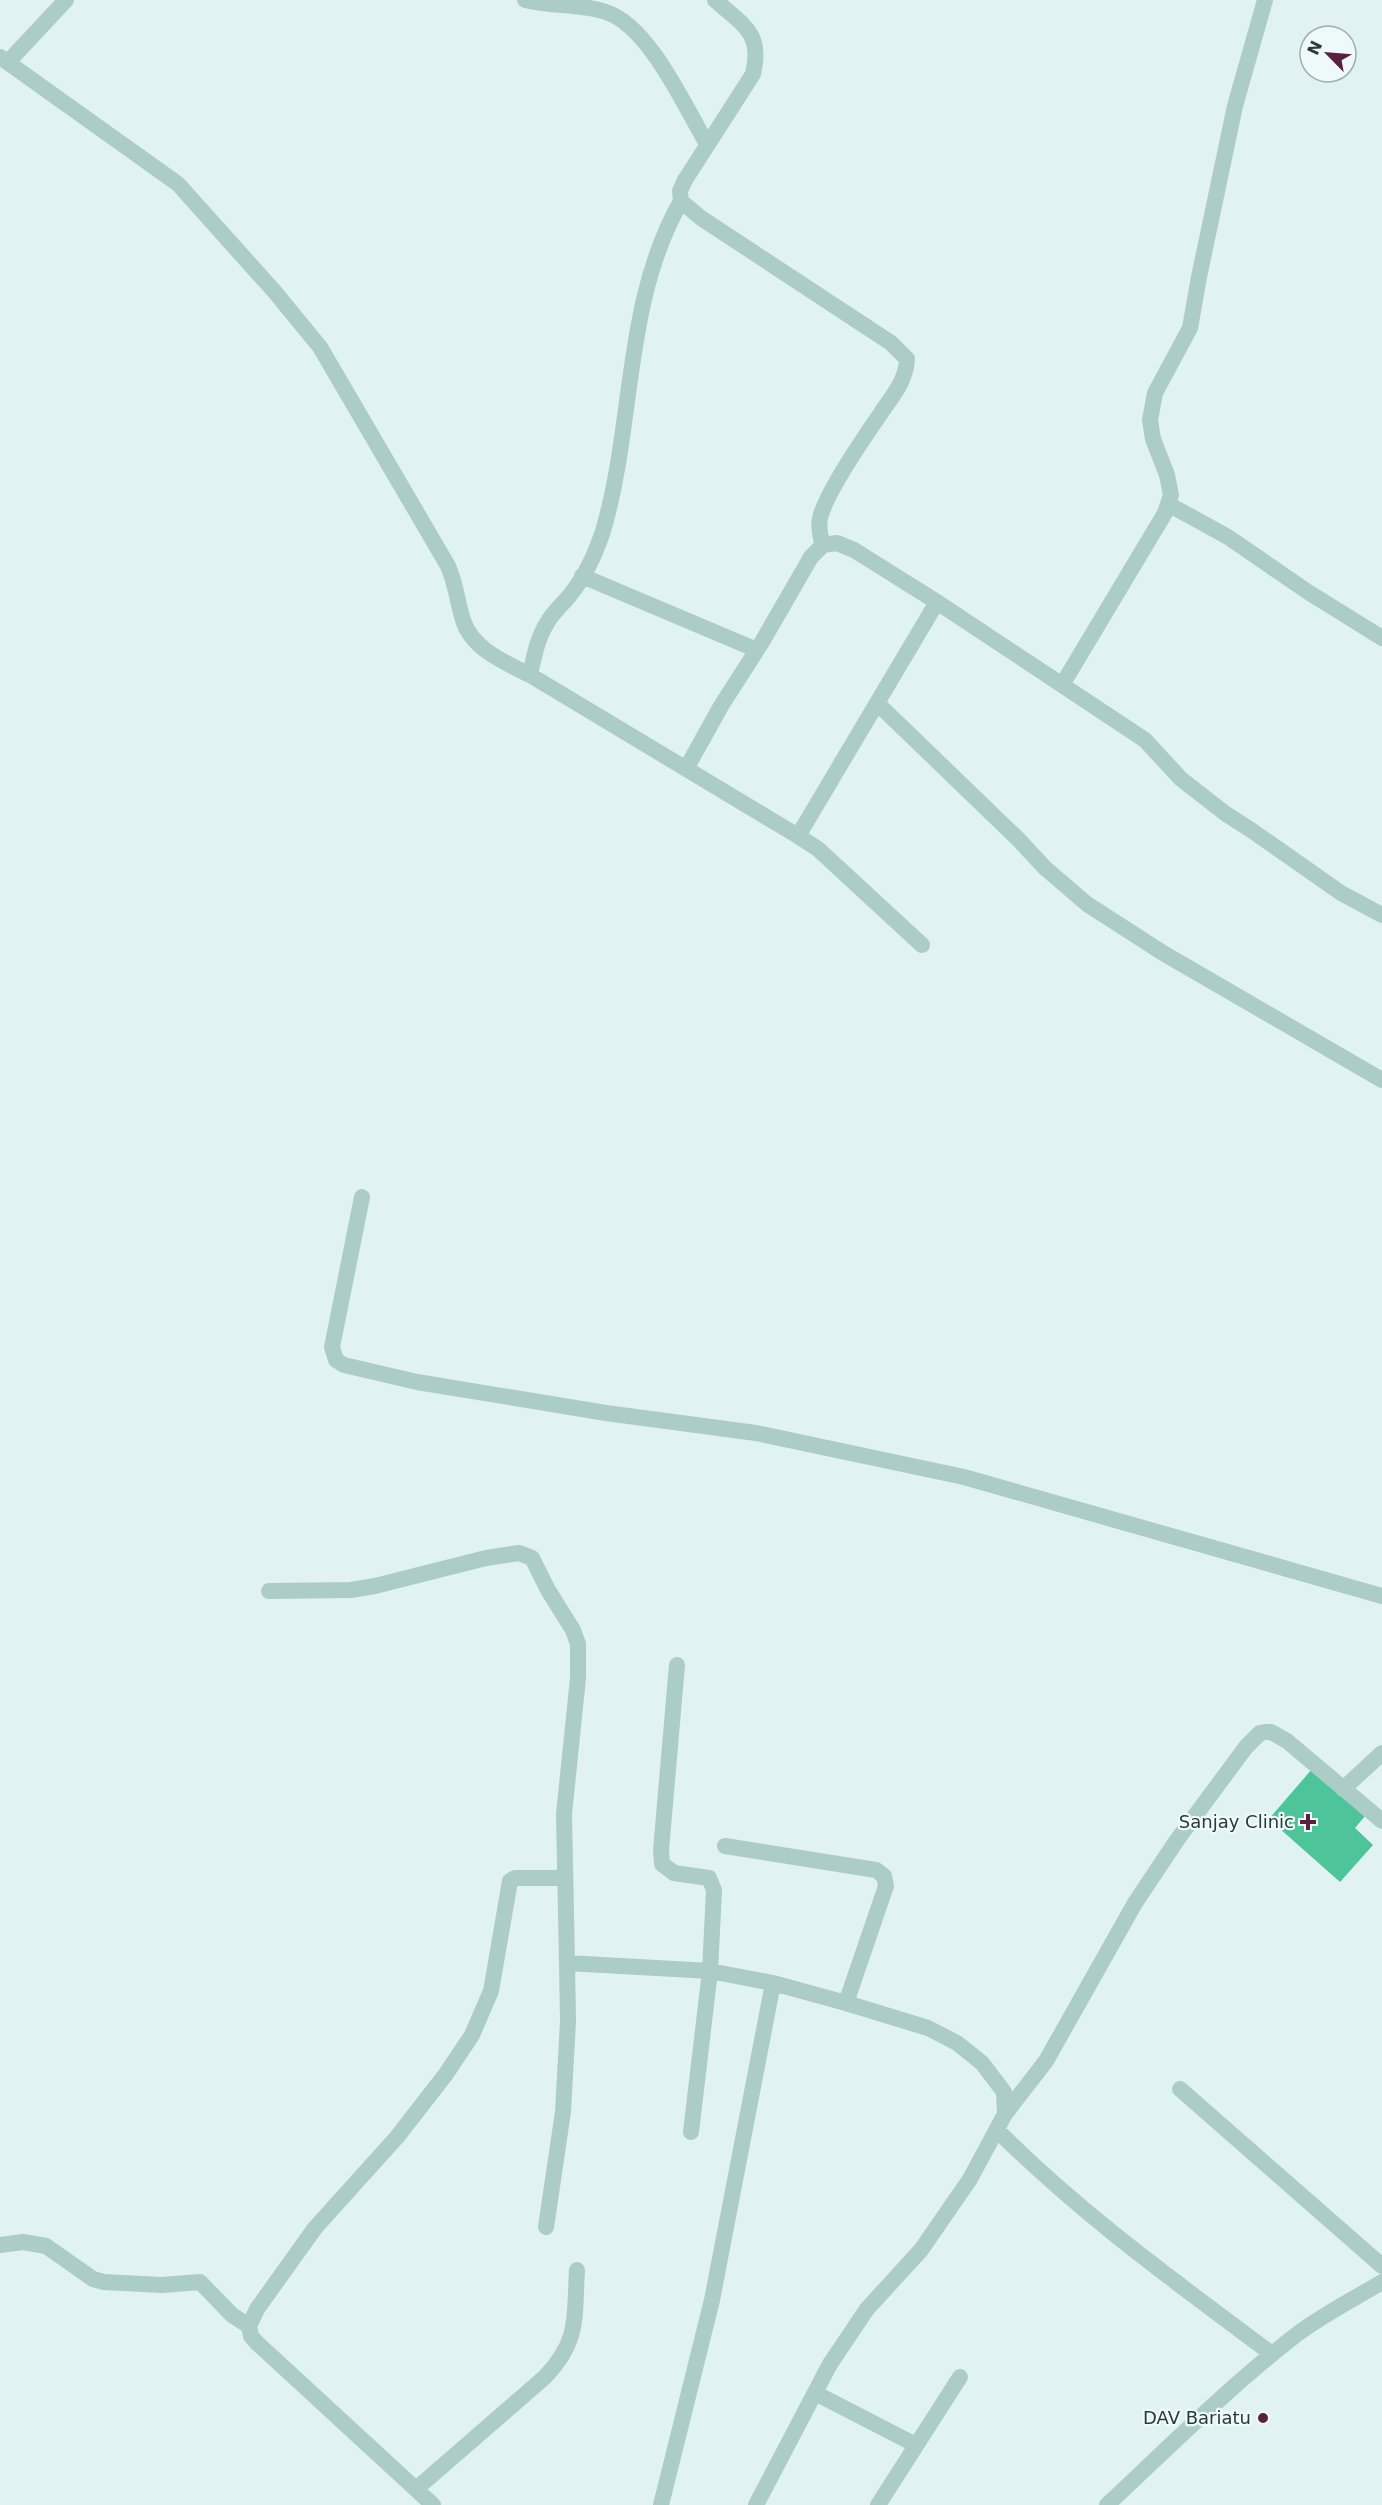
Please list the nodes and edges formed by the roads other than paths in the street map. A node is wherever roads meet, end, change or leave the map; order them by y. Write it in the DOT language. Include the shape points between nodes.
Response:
graph roads {
  1 [pos="66,0"];
  2 [pos="525,0"];
  3 [pos="715,0"];
  4 [pos="1265,0"];
  5 [pos="4,60"];
  6 [pos="707,144"];
  7 [pos="681,201"];
  8 [pos="1168,504"];
  9 [pos="823,545"];
  10 [pos="582,576"];
  11 [pos="937,602"];
  12 [pos="1382,638"];
  13 [pos="757,650"];
  14 [pos="530,675"];
  15 [pos="1062,685"];
  16 [pos="878,704"];
  17 [pos="686,769"];
  18 [pos="798,836"];
  19 [pos="1382,915"];
  20 [pos="922,945"];
  21 [pos="1382,1080"];
  22 [pos="362,1197"];
  23 [pos="269,1591"];
  24 [pos="1382,1596"];
  25 [pos="677,1665"];
  26 [pos="1382,1753"];
  27 [pos="1343,1789"];
  28 [pos="1382,1821"];
  29 [pos="725,1846"];
  30 [pos="565,1878"];
  31 [pos="567,1963"];
  32 [pos="710,1971"];
  33 [pos="773,1983"];
  34 [pos="846,2003"];
  35 [pos="1180,2089"];
  36 [pos="1005,2114"];
  37 [pos="998,2131"];
  38 [pos="691,2132"];
  39 [pos="546,2227"];
  40 [pos="0,2245"];
  41 [pos="1382,2266"];
  42 [pos="578,2270"];
  43 [pos="1382,2282"];
  44 [pos="249,2326"];
  45 [pos="1272,2354"];
  46 [pos="960,2377"];
  47 [pos="815,2393"];
  48 [pos="916,2445"];
  49 [pos="416,2489"];
  50 [pos="433,2505"];
  51 [pos="661,2505"];
  52 [pos="756,2505"];
  53 [pos="878,2505"];
  54 [pos="1107,2505"];
  1 -- 5 [label="street"];
  2 -- 6 [label="street" via="604,11 620,17 651,48"];
  3 -- 6 [label="street" via="748,30 758,56 753,74"];
  4 -- 8 [label="street" via="1235,106 1190,328 1155,393 1150,420 1167,475 1171,495"];
  5 -- 14 [label="street" via="178,184 302,323 334,369 448,566 471,637 502,661"];
  6 -- 7 [label="street" via="685,180"];
  7 -- 9 [label="street" via="891,343 907,359 901,384 828,498 820,517"];
  7 -- 10 [label="street" via="657,250 643,296 608,510"];
  8 -- 12 [label="street" via="1228,537"];
  8 -- 15 [label="street"];
  9 -- 11 [label="street" via="837,543 854,550"];
  9 -- 13 [label="street" via="811,557"];
  10 -- 13 [label="street"];
  10 -- 14 [label="street" via="546,624"];
  11 -- 15 [label="street"];
  11 -- 16 [label="street"];
  13 -- 17 [label="street"];
  14 -- 17 [label="street"];
  15 -- 19 [label="street" via="1145,740 1181,779 1226,814 1355,902"];
  16 -- 18 [label="street"];
  16 -- 21 [label="street" via="1045,868 1087,904 1162,953"];
  17 -- 18 [label="street"];
  18 -- 20 [label="street" via="818,849"];
  22 -- 24 [label="street" via="332,1347 336,1360 344,1365 417,1382 756,1433 964,1477"];
  23 -- 30 [label="street" via="351,1590 486,1558 519,1553 532,1558 578,1644 564,1814"];
  25 -- 32 [label="street" via="662,1864 674,1873 709,1878 714,1890"];
  26 -- 27 [label="street"];
  27 -- 28 [label="street"];
  27 -- 36 [label="street" via="1278,1735 1265,1732 1254,1738 1135,1903 1046,2061"];
  29 -- 34 [label="street" via="876,1870 885,1876 886,1886"];
  30 -- 31 [label="street"];
  30 -- 44 [label="street" via="510,1881 492,1991 472,2035 397,2137 315,2228"];
  31 -- 32 [label="street"];
  31 -- 39 [label="street" via="564,2102"];
  32 -- 33 [label="street"];
  32 -- 38 [label="street"];
  33 -- 34 [label="street"];
  33 -- 51 [label="street" via="712,2300"];
  34 -- 36 [label="street" via="928,2028 957,2043 982,2063 1004,2092"];
  35 -- 41 [label="street"];
  36 -- 37 [label="street"];
  37 -- 45 [label="street" via="1091,2216"];
  37 -- 47 [label="street" via="921,2250 867,2309"];
  40 -- 44 [label="street" via="23,2242 46,2246 93,2279 104,2282 200,2282 232,2315"];
  42 -- 49 [label="street" via="572,2336 560,2361"];
  43 -- 45 [label="street" via="1298,2333"];
  44 -- 49 [label="street" via="257,2343"];
  45 -- 54 [label="street"];
  46 -- 48 [label="street"];
  47 -- 48 [label="street"];
  47 -- 52 [label="street"];
  48 -- 53 [label="street"];
  49 -- 50 [label="street"];
}
